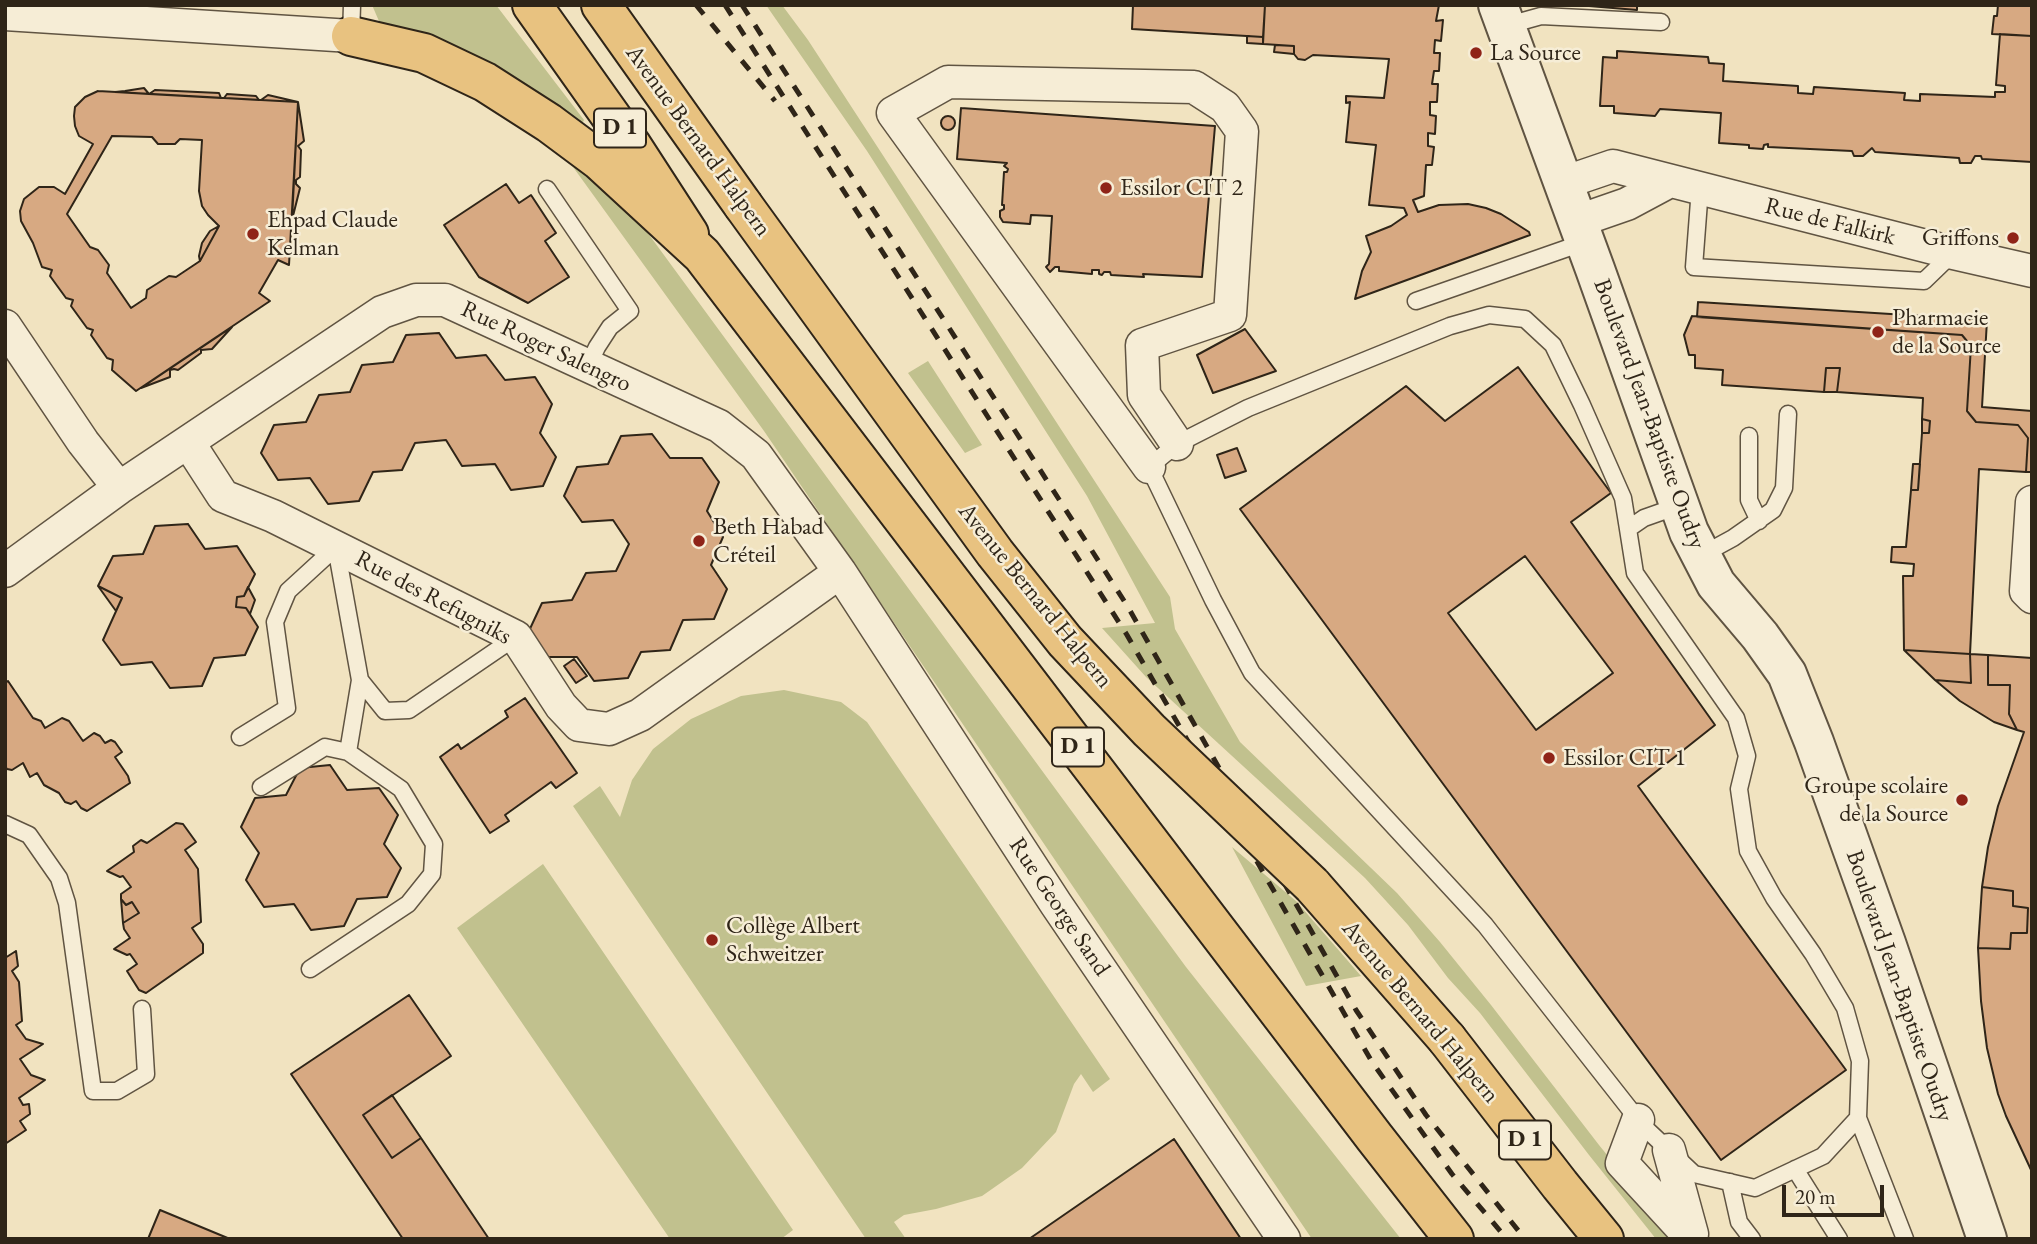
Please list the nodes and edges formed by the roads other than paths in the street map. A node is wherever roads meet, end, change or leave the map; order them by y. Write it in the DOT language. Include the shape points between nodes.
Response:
graph roads {
  1 [pos="532,5"];
  2 [pos="601,5"];
  3 [pos="5,14"];
  4 [pos="1502,16"];
  5 [pos="351,21"];
  6 [pos="1661,22"];
  7 [pos="1563,183"];
  8 [pos="1685,184"];
  9 [pos="547,188"];
  10 [pos="1581,231"];
  11 [pos="1953,253"];
  12 [pos="702,255"];
  13 [pos="2032,271"];
  14 [pos="1416,302"];
  15 [pos="5,327"];
  16 [pos="588,366"];
  17 [pos="1788,414"];
  18 [pos="1749,436"];
  19 [pos="188,442"];
  20 [pos="1177,444"];
  21 [pos="1149,467"];
  22 [pos="119,488"];
  23 [pos="2032,502"];
  24 [pos="1678,506"];
  25 [pos="1759,521"];
  26 [pos="1628,529"];
  27 [pos="336,547"];
  28 [pos="1700,556"];
  29 [pos="5,571"];
  30 [pos="840,572"];
  31 [pos="2032,597"];
  32 [pos="516,637"];
  33 [pos="360,680"];
  34 [pos="240,737"];
  35 [pos="348,752"];
  36 [pos="261,787"];
  37 [pos="5,824"];
  38 [pos="310,969"];
  39 [pos="142,1009"];
  40 [pos="1858,1118"];
  41 [pos="1638,1120"];
  42 [pos="1669,1150"];
  43 [pos="1796,1169"];
  44 [pos="1730,1182"];
  45 [pos="1284,1239"];
  46 [pos="1454,1239"];
  47 [pos="1604,1239"];
  48 [pos="1693,1239"];
  49 [pos="1752,1239"];
  50 [pos="1839,1239"];
  51 [pos="1905,1239"];
  52 [pos="1987,1239"];
  1 -- 12 [label="main road, D 1"];
  2 -- 47 [label="main road, Avenue Bernard Halpern / D 1, bridge" via="995,553 1065,641 1149,730 1312,885 1447,1039"];
  3 -- 5 [label="street"];
  4 -- 6 [label="lane"];
  4 -- 7 [label="street, Boulevard Jean-Baptiste Oudry"];
  5 -- 12 [label="main road" via="485,82 550,123 600,161"];
  7 -- 8 [label="street, Rue de Falkirk" via="1614,166"];
  7 -- 10 [label="street, Boulevard Jean-Baptiste Oudry"];
  8 -- 10 [label="street" via="1626,204"];
  8 -- 11 [label="street, Rue de Falkirk"];
  8 -- 11 [label="lane" via="1693,267 1924,281"];
  9 -- 16 [label="lane" via="630,311 610,327"];
  10 -- 14 [label="lane"];
  10 -- 24 [label="street, Boulevard Jean-Baptiste Oudry"];
  11 -- 13 [label="street, Rue de Falkirk"];
  12 -- 46 [label="main road, D 1"];
  15 -- 22 [label="street"];
  16 -- 19 [label="street, Rue Roger Salengro" via="445,300 416,300 382,312"];
  16 -- 30 [label="street, Rue Roger Salengro" via="719,426 756,455"];
  17 -- 25 [label="lane" via="1784,488 1773,510"];
  18 -- 25 [label="lane" via="1749,500"];
  19 -- 22 [label="street, Rue Roger Salengro"];
  19 -- 27 [label="street, Rue des Refugniks" via="223,496"];
  20 -- 21 [label="lane"];
  20 -- 21 [label="street" via="1143,395 1142,345 1230,315 1242,131 1225,107 1194,87 948,82 893,113"];
  20 -- 26 [label="lane" via="1248,408 1450,326 1489,315 1525,318 1559,357 1623,498"];
  21 -- 41 [label="lane" via="1252,673 1485,925"];
  22 -- 29 [label="street, Rue Roger Salengro"];
  23 -- 31 [label="street" via="2026,591"];
  24 -- 26 [label="lane"];
  24 -- 28 [label="street, Boulevard Jean-Baptiste Oudry"];
  25 -- 28 [label="lane"];
  26 -- 40 [label="lane" via="1635,573 1736,718 1747,756 1739,789 1748,851 1845,1008 1860,1061"];
  27 -- 32 [label="street, Rue des Refugniks"];
  27 -- 33 [label="lane"];
  27 -- 34 [label="lane" via="288,592 275,622 287,708"];
  28 -- 52 [label="street, Boulevard Jean-Baptiste Oudry" via="1716,584 1787,674 1882,930"];
  30 -- 32 [label="street, Rue des Refugniks" via="640,715 609,729 579,724 561,706"];
  30 -- 45 [label="street, Rue George Sand" via="1056,904"];
  32 -- 33 [label="lane" via="409,710 385,711"];
  33 -- 35 [label="lane"];
  35 -- 36 [label="lane" via="325,747"];
  35 -- 38 [label="lane" via="401,789 434,844 432,874 408,904"];
  37 -- 39 [label="lane" via="29,835 59,878 67,904 93,1091 117,1091 146,1074"];
  40 -- 43 [label="lane" via="1823,1156"];
  40 -- 51 [label="lane"];
  41 -- 42 [label="lane"];
  41 -- 48 [label="street" via="1622,1163"];
  42 -- 44 [label="lane" via="1694,1174"];
  42 -- 48 [label="street"];
  43 -- 44 [label="lane" via="1755,1188"];
  43 -- 50 [label="lane"];
  44 -- 49 [label="lane" via="1739,1222"];
}
